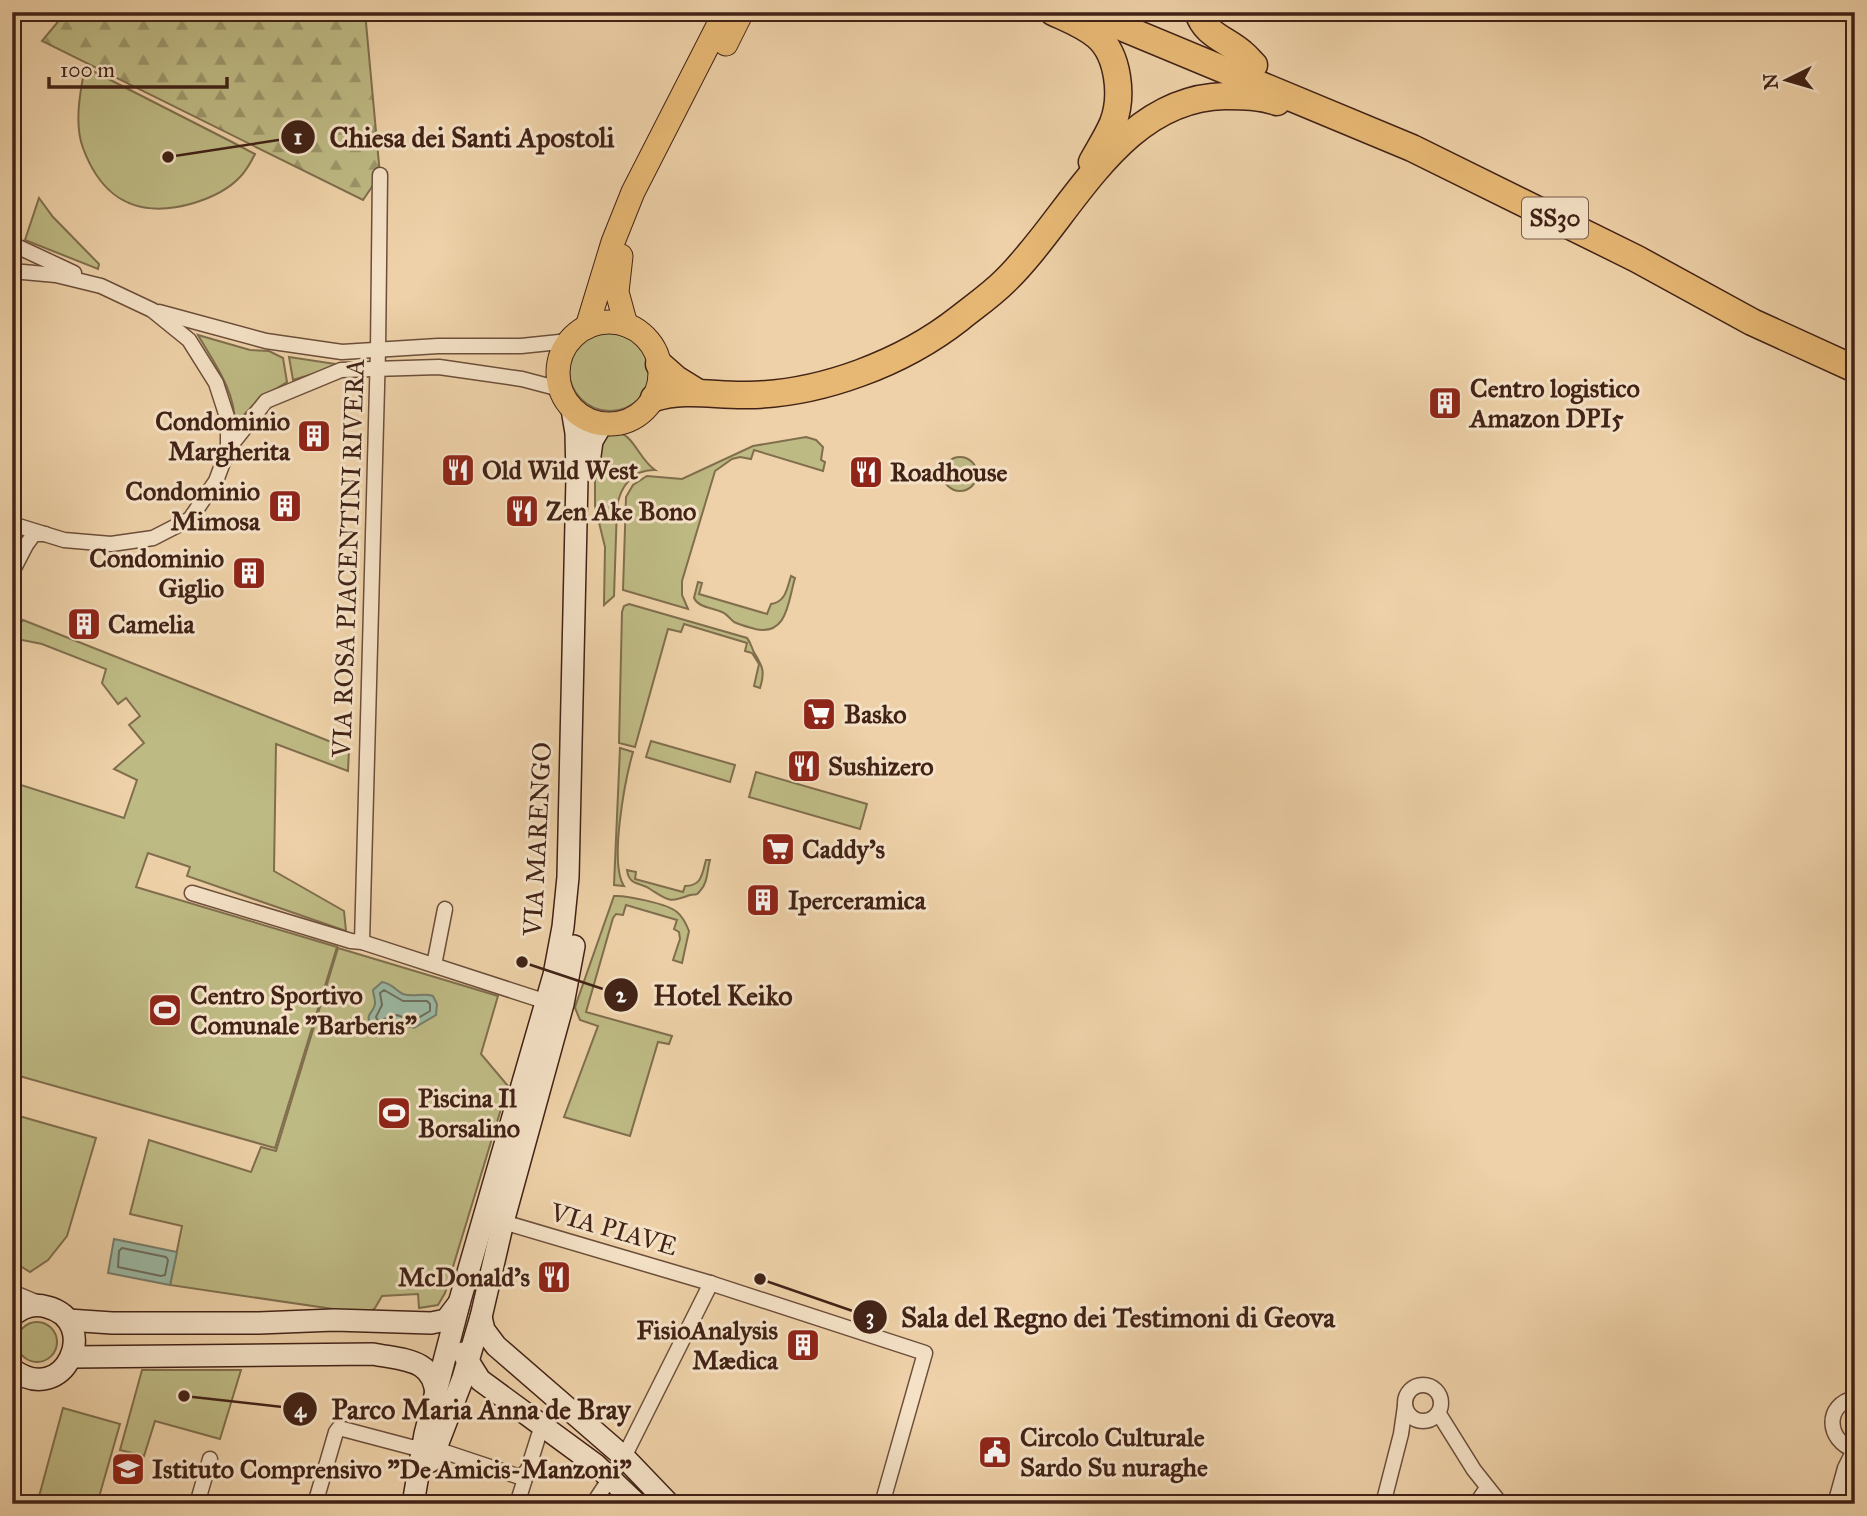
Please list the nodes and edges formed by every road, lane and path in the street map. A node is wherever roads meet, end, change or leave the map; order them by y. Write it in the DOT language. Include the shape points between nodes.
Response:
graph roads {
  1 [pos="724,12"];
  2 [pos="742,12"];
  3 [pos="1053,12"];
  4 [pos="1085,12"];
  5 [pos="1126,12"];
  6 [pos="1198,12"];
  7 [pos="1254,65"];
  8 [pos="1352,122"];
  9 [pos="380,176"];
  10 [pos="1079,188"];
  11 [pos="12,244"];
  12 [pos="12,271"];
  13 [pos="101,286"];
  14 [pos="152,310"];
  15 [pos="1752,322"];
  16 [pos="626,325"];
  17 [pos="578,334"];
  18 [pos="378,349"];
  19 [pos="1855,358"];
  20 [pos="659,364"];
  21 [pos="377,369"];
  22 [pos="1855,369"];
  23 [pos="1855,382"];
  24 [pos="560,389"];
  25 [pos="696,392"];
  26 [pos="654,398"];
  27 [pos="572,409"];
  28 [pos="602,424"];
  29 [pos="228,449"];
  30 [pos="12,524"];
  31 [pos="47,534"];
  32 [pos="12,572"];
  33 [pos="192,893"];
  34 [pos="445,909"];
  35 [pos="362,942"];
  36 [pos="433,965"];
  37 [pos="547,1002"];
  38 [pos="503,1222"];
  39 [pos="711,1283"];
  40 [pos="12,1292"];
  41 [pos="460,1300"];
  42 [pos="60,1314"];
  43 [pos="12,1316"];
  44 [pos="421,1323"];
  45 [pos="460,1349"];
  46 [pos="72,1357"];
  47 [pos="412,1362"];
  48 [pos="12,1369"];
  49 [pos="35,1380"];
  50 [pos="12,1392"];
  51 [pos="1855,1398"];
  52 [pos="447,1402"];
  53 [pos="1405,1403"];
  54 [pos="513,1404"];
  55 [pos="1438,1414"];
  56 [pos="1424,1422"];
  57 [pos="542,1425"];
  58 [pos="425,1434"];
  59 [pos="1398,1444"];
  60 [pos="1854,1450"];
  61 [pos="624,1457"];
  62 [pos="210,1460"];
  63 [pos="432,1460"];
  64 [pos="527,1471"];
  65 [pos="610,1479"];
  66 [pos="1487,1488"];
  67 [pos="414,1502"];
  68 [pos="197,1504"];
  69 [pos="315,1504"];
  70 [pos="517,1504"];
  71 [pos="593,1504"];
  72 [pos="637,1504"];
  73 [pos="669,1504"];
  74 [pos="881,1504"];
  75 [pos="1383,1504"];
  76 [pos="1476,1504"];
  77 [pos="1501,1504"];
  78 [pos="1835,1504"];
  1 -- 17 [label="main road" via="633,192 594,307"];
  2 -- 16 [label="main road" via="627,236 617,284"];
  3 -- 10 [label="highway" via="1099,37 1114,63 1118,93 1113,122"];
  4 -- 8 [label="highway, SS30"];
  5 -- 7 [label="highway, SS30"];
  6 -- 7 [label="highway" via="1214,37"];
  7 -- 19 [label="highway, SS30" via="1419,135 1642,243"];
  8 -- 10 [label="highway" via="1333,124 1267,99 1197,99 1141,126"];
  8 -- 15 [label="highway, SS30" via="1637,259"];
  9 -- 18 [label="street, VIA ROSA PIACENTINI RIVERA"];
  10 -- 25 [label="highway" via="1005,281 909,352 831,383 796,391 747,396"];
  11 -- 13 [label="street"];
  12 -- 13 [label="street"];
  13 -- 14 [label="street"];
  14 -- 18 [label="street" via="266,341 342,352"];
  14 -- 29 [label="street" via="189,340 216,383 228,420"];
  15 -- 22 [label="highway, SS30"];
  15 -- 23 [label="highway" via="1779,342"];
  16 -- 17 [label="main road" via="605,322"];
  16 -- 20 [label="main road" via="648,340"];
  17 -- 18 [label="street" via="522,346"];
  17 -- 24 [label="main road" via="561,355"];
  18 -- 21 [label="street, VIA ROSA PIACENTINI RIVERA"];
  20 -- 25 [label="highway"];
  20 -- 26 [label="main road"];
  21 -- 24 [label="street" via="439,367"];
  21 -- 29 [label="street" via="341,370 265,401"];
  21 -- 35 [label="street, VIA ROSA PIACENTINI RIVERA"];
  24 -- 27 [label="main road"];
  25 -- 26 [label="highway"];
  26 -- 28 [label="main road" via="632,419"];
  27 -- 28 [label="main road"];
  27 -- 37 [label="main road, VIA MARENGO" via="577,451 568,877 561,940"];
  28 -- 38 [label="main road" via="592,441 588,463 585,741 576,934 563,1004"];
  29 -- 31 [label="street" via="216,481 190,519 153,538 111,544"];
  30 -- 31 [label="street"];
  31 -- 32 [label="street" via="34,534"];
  33 -- 35 [label="street"];
  34 -- 36 [label="street"];
  35 -- 36 [label="street"];
  36 -- 37 [label="street"];
  37 -- 41 [label="main road, VIA MARENGO"];
  38 -- 39 [label="street, VIA PIAVE"];
  38 -- 45 [label="main road"];
  39 -- 61 [label="street"];
  39 -- 74 [label="street, VIA PIAVE" via="925,1353"];
  40 -- 42 [label="street"];
  41 -- 44 [label="main road" via="446,1320"];
  41 -- 45 [label="main road, VIA MARENGO"];
  42 -- 43 [label="main road" via="32,1306"];
  42 -- 44 [label="main road" via="112,1323"];
  42 -- 46 [label="main road" via="74,1332"];
  44 -- 45 [label="main road"];
  45 -- 47 [label="main road" via="429,1362"];
  45 -- 52 [label="main road"];
  45 -- 54 [label="main road"];
  45 -- 54 [label="main road" via="480,1380"];
  45 -- 61 [label="main road" via="484,1330 498,1349"];
  46 -- 47 [label="main road" via="314,1353 373,1354"];
  46 -- 49 [label="main road" via="57,1374"];
  47 -- 52 [label="main road" via="425,1367"];
  48 -- 49 [label="main road"];
  49 -- 50 [label="main road"];
  51 -- 60 [label="street" via="1836,1409 1832,1426 1839,1441"];
  52 -- 54 [label="main road" via="475,1388"];
  52 -- 58 [label="main road"];
  52 -- 63 [label="main road"];
  53 -- 55 [label="street" via="1413,1388 1428,1385 1440,1396"];
  53 -- 56 [label="street" via="1410,1416"];
  53 -- 59 [label="street"];
  54 -- 57 [label="main road"];
  55 -- 56 [label="street"];
  55 -- 66 [label="street"];
  56 -- 59 [label="street" via="1410,1428"];
  57 -- 64 [label="street"];
  57 -- 65 [label="main road"];
  58 -- 67 [label="main road"];
  58 -- 69 [label="street" via="415,1448 339,1428"];
  59 -- 75 [label="street"];
  60 -- 78 [label="street"];
  61 -- 65 [label="street"];
  61 -- 73 [label="main road"];
  62 -- 68 [label="street"];
  63 -- 64 [label="street" via="442,1451 520,1477"];
  63 -- 67 [label="main road"];
  64 -- 70 [label="street"];
  65 -- 71 [label="street"];
  65 -- 72 [label="main road"];
  66 -- 76 [label="street"];
  66 -- 77 [label="street"];
}
